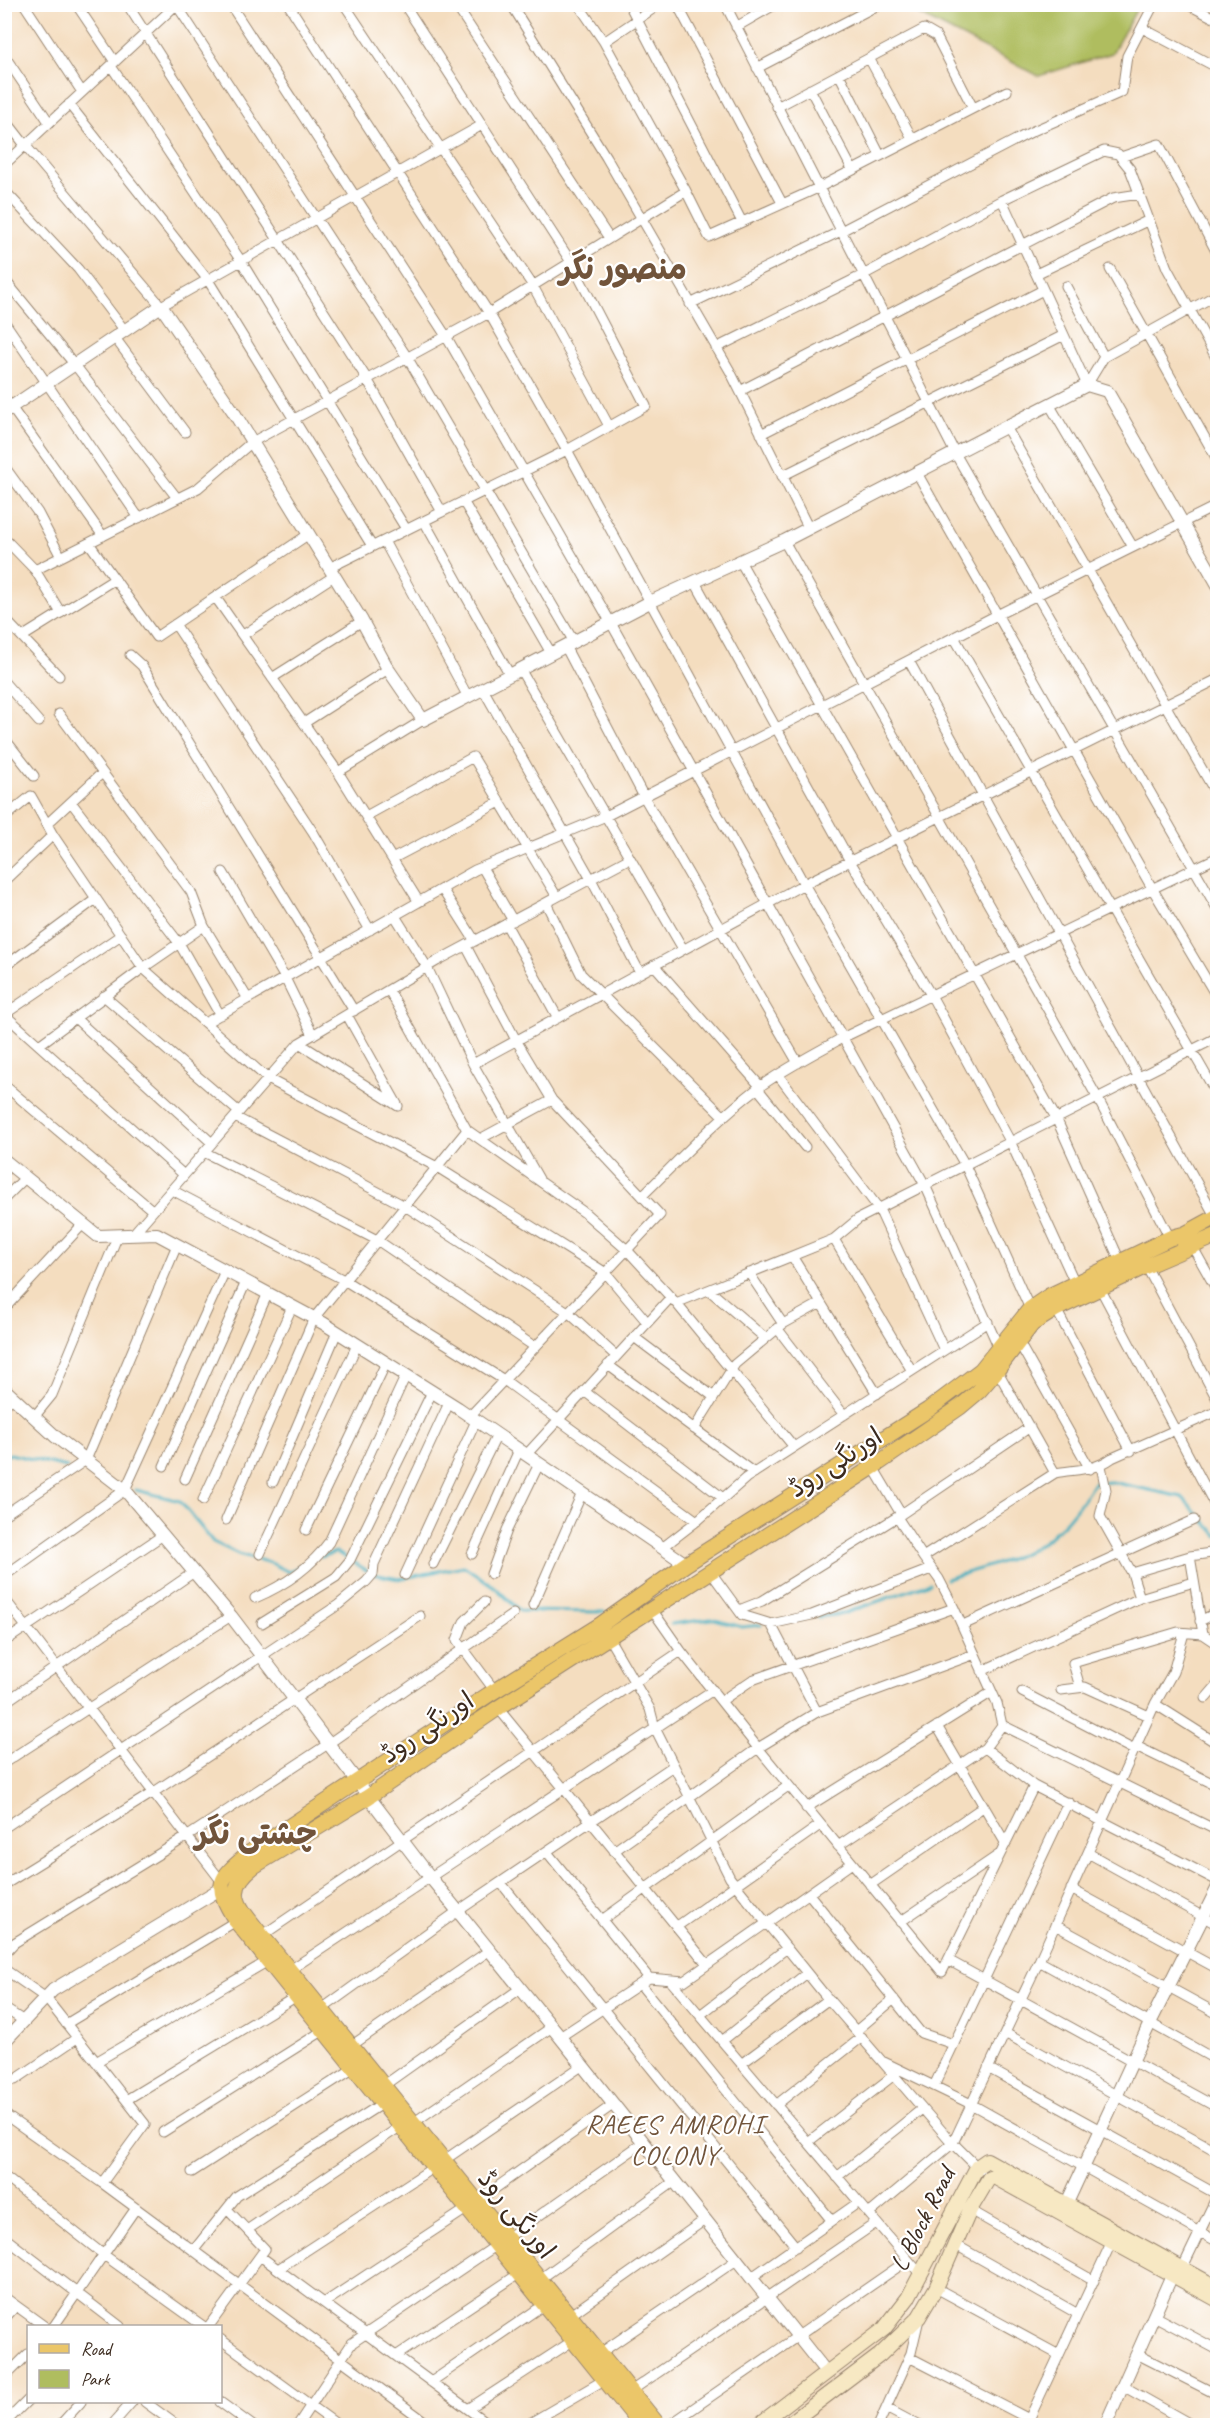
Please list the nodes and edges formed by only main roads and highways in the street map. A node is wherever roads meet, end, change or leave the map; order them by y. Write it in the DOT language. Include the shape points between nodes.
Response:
graph roads {
  1 [pos="1216,1216"];
  2 [pos="1218,1235"];
  3 [pos="1189,1240"];
  4 [pos="604,1631"];
  5 [pos="257,1939"];
  6 [pos="407,2125"];
  7 [pos="502,2241"];
  8 [pos="1177,2272"];
  9 [pos="1218,2288"];
  10 [pos="1218,2300"];
  11 [pos="594,2357"];
  12 [pos="638,2425"];
  13 [pos="659,2426"];
  14 [pos="757,2426"];
  15 [pos="786,2426"];
  1 -- 3 [label="main road, اورنگی روڈ"];
  2 -- 3 [label="main road, اورنگی روڈ"];
  3 -- 4 [label="main road, اورنگی روڈ" via="1032,1324 979,1391 960,1407 651,1608"];
  3 -- 4 [label="main road, اورنگی روڈ" via="1170,1238 1049,1296 1030,1309 981,1370 928,1410 686,1564"];
  4 -- 5 [label="main road, اورنگی روڈ" via="368,1797 241,1876 237,1903"];
  4 -- 5 [label="main road, اورنگی روڈ" via="495,1691 252,1851 231,1869 221,1885 222,1898 236,1921"];
  5 -- 6 [label="main road, اورنگی روڈ" via="290,1970 322,2009 383,2086"];
  5 -- 6 [label="main road, اورنگی روڈ" via="268,1961 354,2068"];
  6 -- 7 [label="main road, اورنگی روڈ"];
  7 -- 11 [label="main road, اورنگی روڈ" via="569,2316"];
  7 -- 11 [label="main road, اورنگی روڈ" via="520,2273 574,2340"];
  8 -- 9 [label="main road, L Block Road"];
  8 -- 10 [label="main road, L Block Road"];
  8 -- 14 [label="main road, L Block Road" via="987,2160 977,2167 908,2298 884,2329"];
  8 -- 15 [label="main road, L Block Road" via="994,2177 988,2178 919,2317 880,2355"];
  11 -- 12 [label="main road, اورنگی روڈ" via="604,2380"];
  11 -- 13 [label="main road, اورنگی روڈ" via="631,2391"];
}
